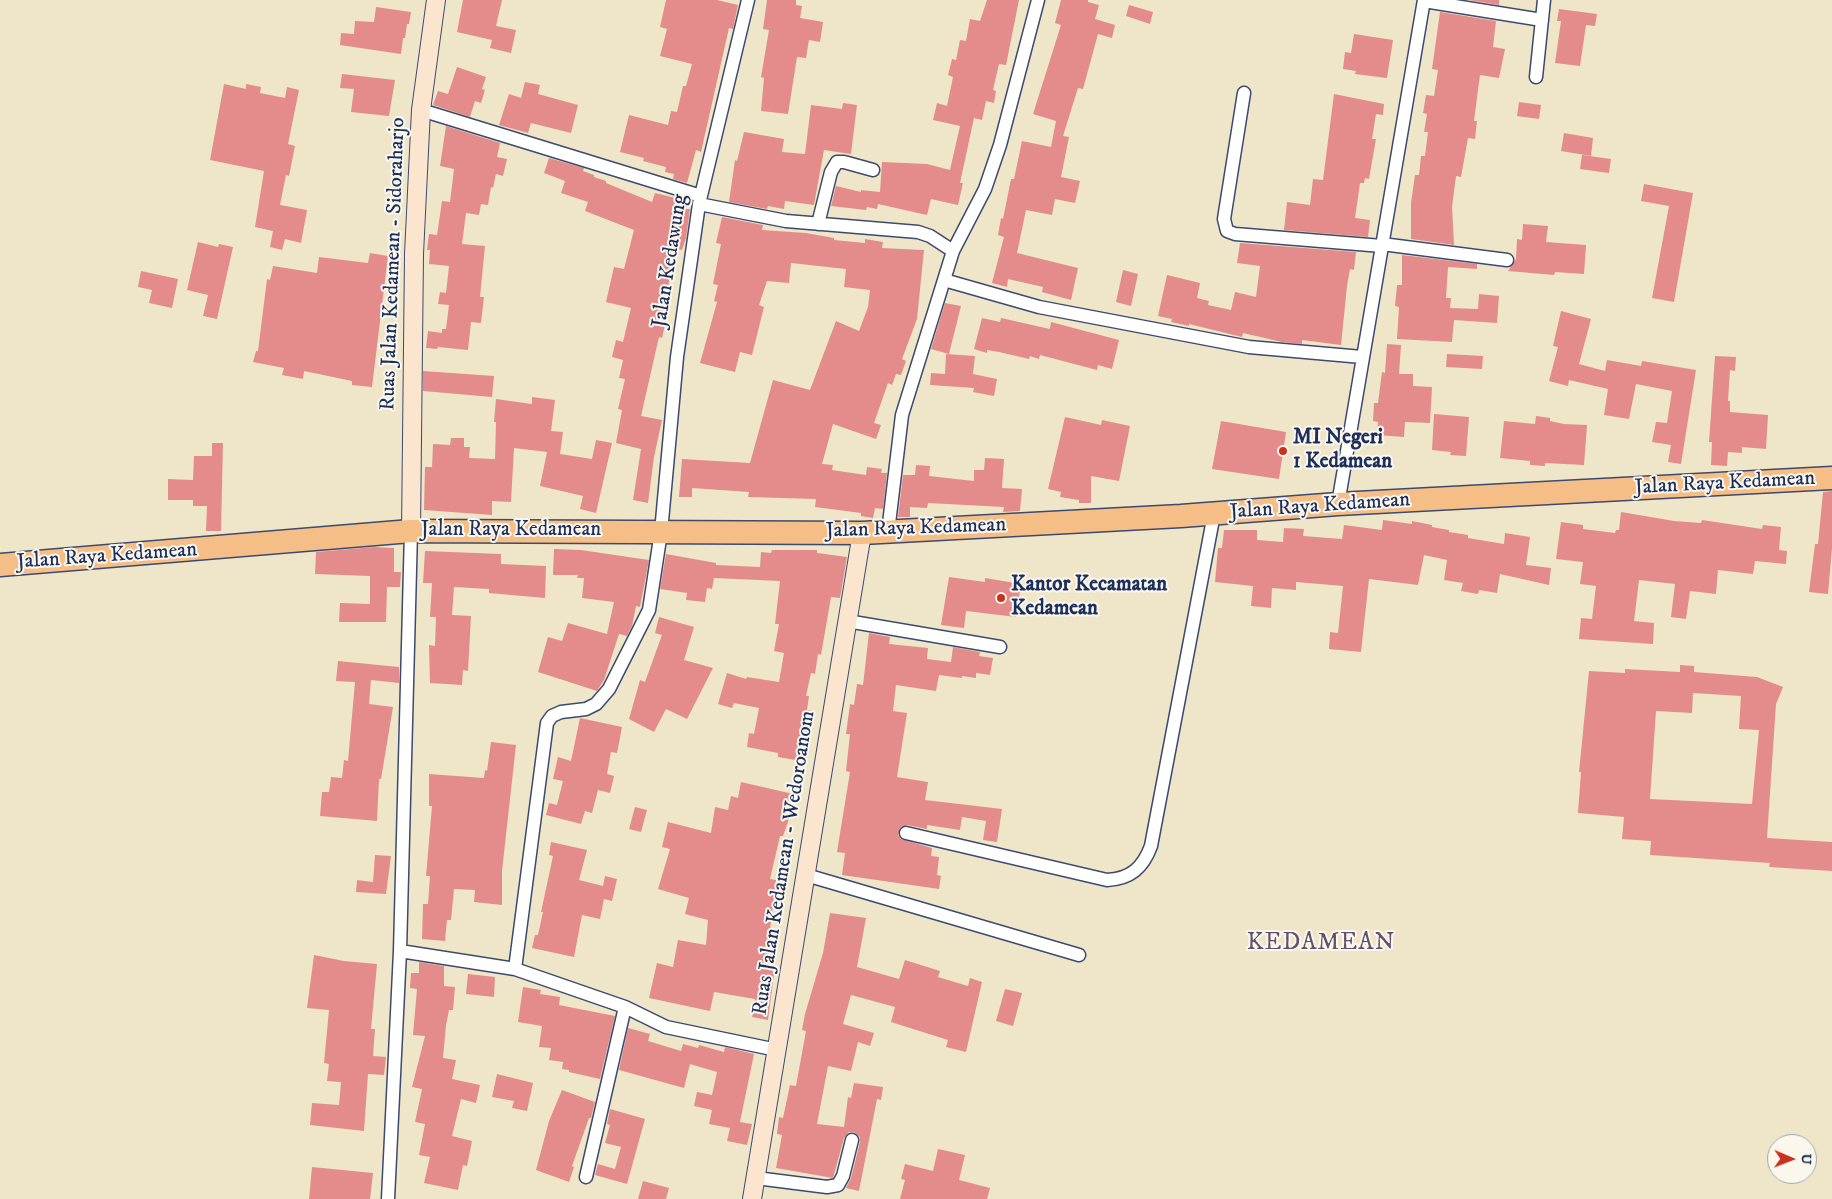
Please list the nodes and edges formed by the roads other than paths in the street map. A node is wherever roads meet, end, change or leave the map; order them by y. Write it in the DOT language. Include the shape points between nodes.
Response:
graph roads {
  1 [pos="436,0"];
  2 [pos="748,0"];
  3 [pos="1038,0"];
  4 [pos="1544,0"];
  5 [pos="1424,1"];
  6 [pos="1542,20"];
  7 [pos="1536,77"];
  8 [pos="1244,93"];
  9 [pos="421,110"];
  10 [pos="873,170"];
  11 [pos="700,200"];
  12 [pos="818,224"];
  13 [pos="1382,245"];
  14 [pos="953,251"];
  15 [pos="1507,260"];
  16 [pos="944,280"];
  17 [pos="1362,357"];
  18 [pos="1832,478"];
  19 [pos="1338,504"];
  20 [pos="1214,514"];
  21 [pos="411,531"];
  22 [pos="661,532"];
  23 [pos="888,532"];
  24 [pos="862,533"];
  25 [pos="0,565"];
  26 [pos="847,621"];
  27 [pos="1000,647"];
  28 [pos="906,833"];
  29 [pos="806,875"];
  30 [pos="400,951"];
  31 [pos="1079,955"];
  32 [pos="515,969"];
  33 [pos="625,1007"];
  34 [pos="777,1050"];
  35 [pos="852,1140"];
  36 [pos="586,1177"];
  37 [pos="756,1178"];
  38 [pos="388,1199"];
  39 [pos="752,1199"];
  1 -- 9 [label="main road, Ruas Jalan Kedamean - Sidoraharjo"];
  2 -- 11 [label="street, Jalan Kedawung"];
  3 -- 14 [label="street" via="1000,145 988,180"];
  4 -- 6 [label="street"];
  5 -- 6 [label="street"];
  5 -- 13 [label="street"];
  6 -- 7 [label="street"];
  8 -- 13 [label="street" via="1224,220 1227,231"];
  9 -- 11 [label="street"];
  9 -- 21 [label="main road, Ruas Jalan Kedamean - Sidoraharjo" via="414,254"];
  10 -- 12 [label="street" via="837,162 831,172"];
  11 -- 12 [label="street"];
  11 -- 22 [label="street, Jalan Kedawung" via="677,357"];
  12 -- 14 [label="street" via="918,232"];
  13 -- 15 [label="street"];
  13 -- 17 [label="street"];
  14 -- 16 [label="street"];
  16 -- 17 [label="street" via="1040,307 1240,345"];
  16 -- 23 [label="street" via="902,415"];
  17 -- 19 [label="street"];
  18 -- 19 [label="highway, Jalan Raya Kedamean"];
  19 -- 20 [label="highway, Jalan Raya Kedamean"];
  20 -- 23 [label="highway, Jalan Raya Kedamean"];
  20 -- 28 [label="street" via="1153,836 1144,863 1122,879 1107,880"];
  21 -- 22 [label="highway, Jalan Raya Kedamean"];
  21 -- 25 [label="highway, Jalan Raya Kedamean"];
  21 -- 30 [label="street"];
  22 -- 24 [label="highway, Jalan Raya Kedamean"];
  22 -- 32 [label="street, Jalan Kedawung" via="649,610 608,689 596,704 586,709 561,712 547,723"];
  23 -- 24 [label="highway, Jalan Raya Kedamean"];
  24 -- 26 [label="main road, Ruas Jalan Kedamean - Wedoroanom"];
  26 -- 27 [label="street"];
  26 -- 29 [label="main road, Ruas Jalan Kedamean - Wedoroanom"];
  29 -- 31 [label="street"];
  29 -- 34 [label="main road, Ruas Jalan Kedamean - Wedoroanom"];
  30 -- 32 [label="street"];
  30 -- 38 [label="street"];
  32 -- 33 [label="street"];
  33 -- 34 [label="street" via="666,1027"];
  33 -- 36 [label="street"];
  34 -- 37 [label="main road, Ruas Jalan Kedamean - Wedoroanom"];
  35 -- 37 [label="street" via="844,1176 838,1186"];
  37 -- 39 [label="main road, Ruas Jalan Kedamean - Wedoroanom"];
}
